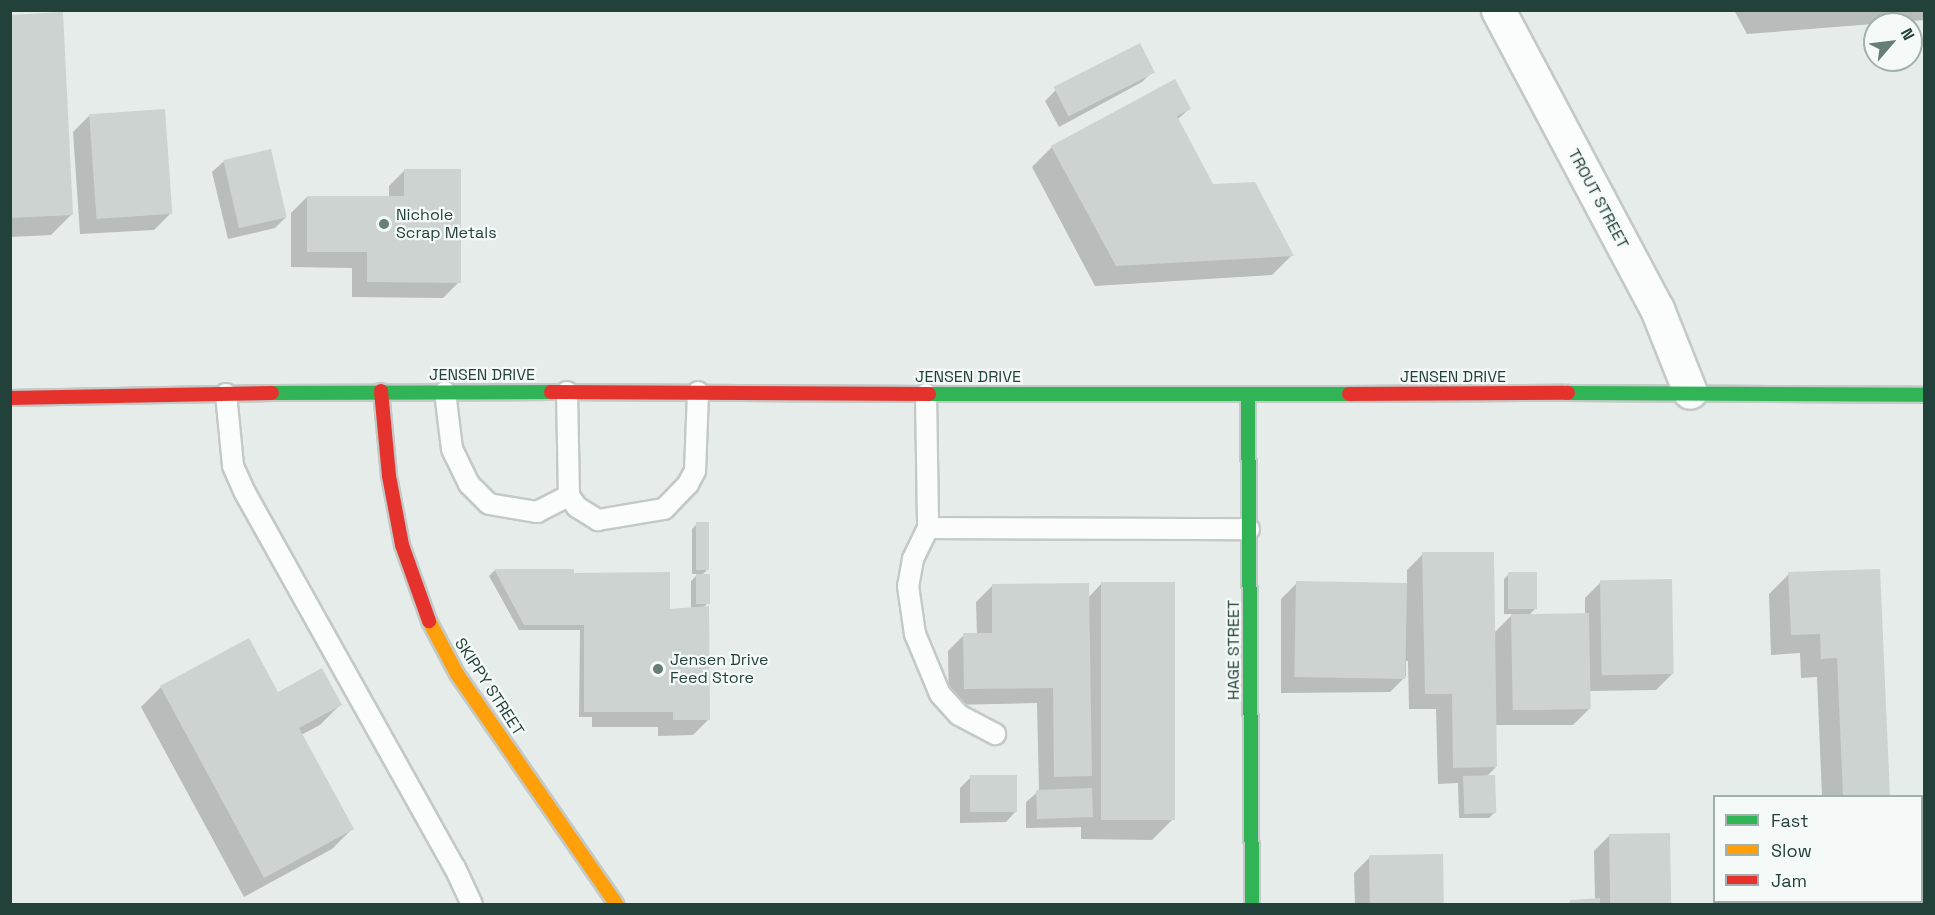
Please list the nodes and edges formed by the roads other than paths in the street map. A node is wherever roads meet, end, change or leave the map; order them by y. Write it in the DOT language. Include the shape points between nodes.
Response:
graph roads {
  1 [pos="1498,10"];
  2 [pos="381,391"];
  3 [pos="445,392"];
  4 [pos="567,392"];
  5 [pos="698,392"];
  6 [pos="1690,392"];
  7 [pos="226,394"];
  8 [pos="926,394"];
  9 [pos="1248,395"];
  10 [pos="1924,395"];
  11 [pos="10,398"];
  12 [pos="569,496"];
  13 [pos="928,528"];
  14 [pos="1249,529"];
  15 [pos="995,734"];
  16 [pos="472,904"];
  17 [pos="616,904"];
  18 [pos="1252,904"];
  1 -- 6 [label="street, TROUT STREET" via="1657,309"];
  2 -- 3 [label="main road, JENSEN DRIVE"];
  2 -- 7 [label="main road, JENSEN DRIVE"];
  2 -- 17 [label="main road, SKIPPY STREET" via="389,476 402,545 424,612 457,674"];
  3 -- 4 [label="main road, JENSEN DRIVE"];
  3 -- 12 [label="lane" via="452,449 469,484 489,504 537,512"];
  4 -- 5 [label="main road, JENSEN DRIVE"];
  4 -- 12 [label="lane"];
  5 -- 8 [label="main road, JENSEN DRIVE"];
  5 -- 12 [label="lane" via="695,471 679,496 664,509 598,520"];
  6 -- 9 [label="main road, JENSEN DRIVE"];
  6 -- 10 [label="main road, JENSEN DRIVE"];
  7 -- 11 [label="main road, JENSEN DRIVE"];
  7 -- 16 [label="lane" via="233,466 240,483"];
  8 -- 9 [label="main road, JENSEN DRIVE"];
  8 -- 13 [label="lane"];
  9 -- 14 [label="main road, HAGE STREET"];
  13 -- 14 [label="lane"];
  13 -- 15 [label="lane" via="913,558 908,586 915,634 940,694 959,714"];
  14 -- 18 [label="main road, HAGE STREET"];
}
